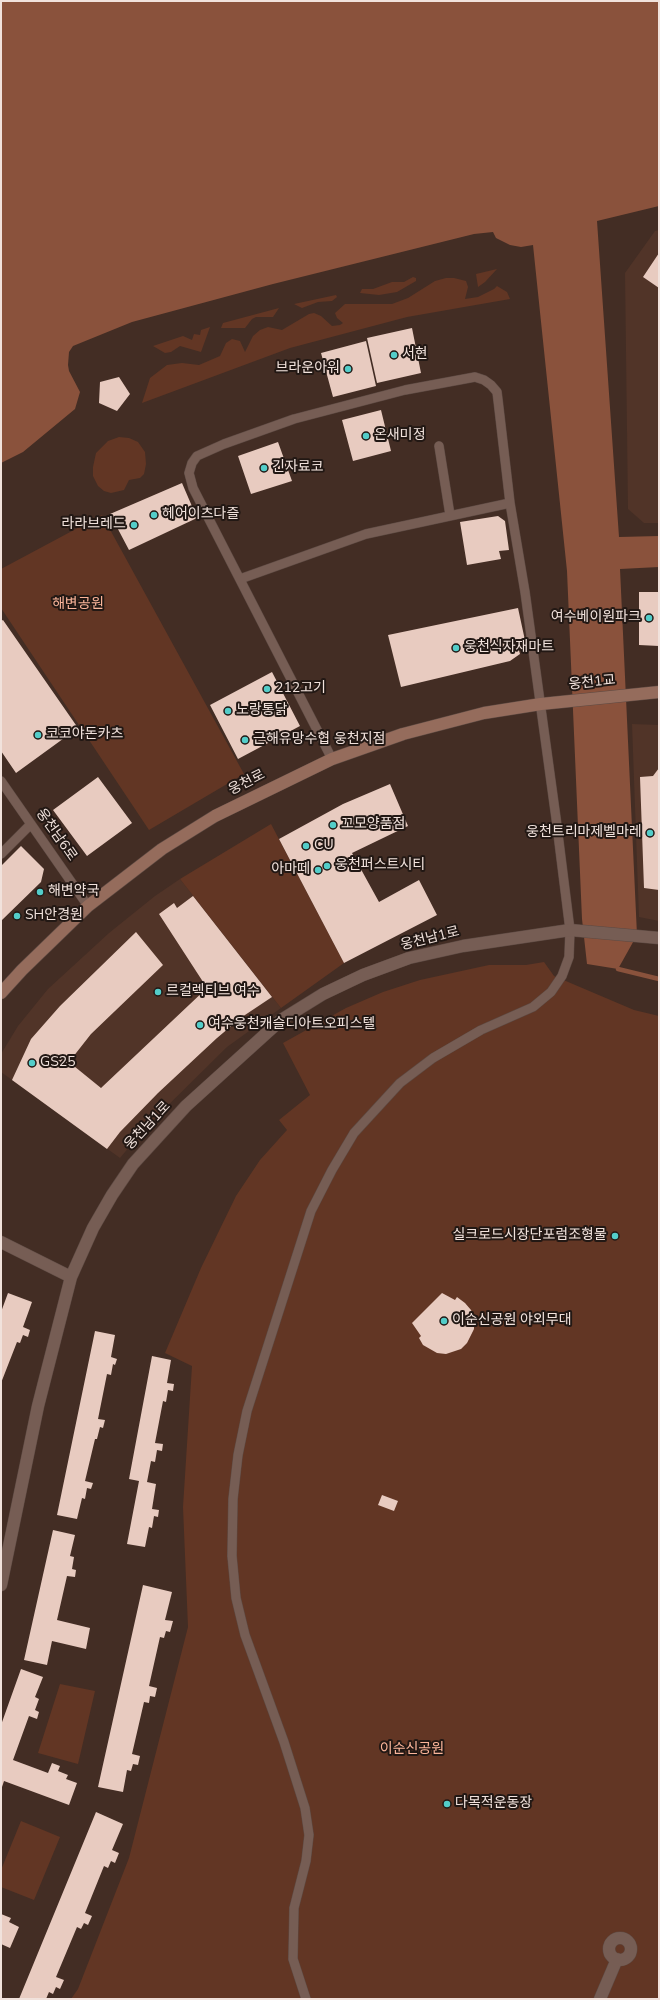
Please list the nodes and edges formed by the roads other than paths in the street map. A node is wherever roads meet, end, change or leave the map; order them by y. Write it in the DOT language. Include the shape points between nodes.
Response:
graph roads {
  1 [pos="439,446"];
  2 [pos="510,503"];
  3 [pos="450,515"];
  4 [pos="240,579"];
  5 [pos="659,692"];
  6 [pos="560,702"];
  7 [pos="540,704"];
  8 [pos="332,759"];
  9 [pos="1,781"];
  10 [pos="31,824"];
  11 [pos="1,854"];
  12 [pos="88,906"];
  13 [pos="574,931"];
  14 [pos="659,938"];
  15 [pos="1,993"];
  16 [pos="1,1242"];
  17 [pos="71,1277"];
  18 [pos="1,1585"];
  19 [pos="617,1959"];
  20 [pos="306,1999"];
  21 [pos="600,1999"];
  1 -- 3 [label="lane"];
  2 -- 3 [label="lane"];
  2 -- 4 [label="lane" via="497,392 491,385 475,377 405,390 317,413 224,444 197,456 192,463 189,473 193,488"];
  2 -- 7 [label="lane"];
  3 -- 4 [label="lane" via="366,534"];
  4 -- 8 [label="lane"];
  5 -- 6 [label="street, 웅천1교"];
  6 -- 7 [label="street, 웅천로"];
  7 -- 8 [label="street, 웅천로" via="443,722 367,745"];
  7 -- 13 [label="lane"];
  8 -- 12 [label="street, 웅천로" via="216,816 162,849"];
  9 -- 10 [label="lane, 웅천남6로"];
  10 -- 11 [label="lane"];
  10 -- 12 [label="lane, 웅천남6로"];
  12 -- 15 [label="street, 웅천로"];
  13 -- 14 [label="street, 웅천남1로"];
  13 -- 17 [label="street, 웅천남1로" via="463,946 409,958 363,975 323,994 281,1020 186,1106 133,1164 93,1228"];
  13 -- 20 [label="lane" via="562,976 551,992 533,1007 481,1030 433,1058 400,1083 354,1133 310,1211 247,1411 233,1499 232,1556 236,1598 245,1635 305,1808 309,1834 306,1861 294,1908 293,1959"];
  16 -- 17 [label="street"];
  17 -- 18 [label="street, 웅천남1로" via="38,1406"];
  19 -- 21 [label="street"];
}
